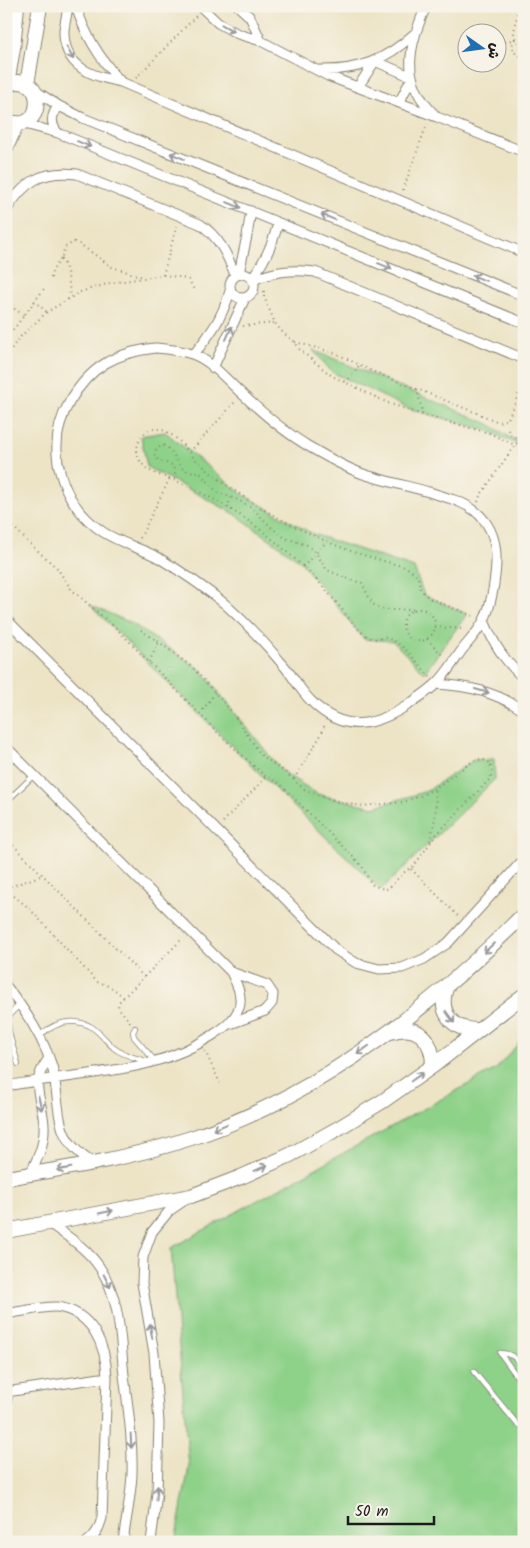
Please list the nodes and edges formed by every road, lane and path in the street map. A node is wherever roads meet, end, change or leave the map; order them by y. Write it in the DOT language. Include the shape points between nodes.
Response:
graph roads {
  1 [pos="18,6"];
  2 [pos="40,6"];
  3 [pos="68,6"];
  4 [pos="76,6"];
  5 [pos="238,6"];
  6 [pos="426,6"];
  7 [pos="203,7"];
  8 [pos="517,13"];
  9 [pos="415,34"];
  10 [pos="515,39"];
  11 [pos="261,41"];
  12 [pos="508,41"];
  13 [pos="524,48"];
  14 [pos="524,55"];
  15 [pos="375,61"];
  16 [pos="319,70"];
  17 [pos="412,77"];
  18 [pos="6,84"];
  19 [pos="125,84"];
  20 [pos="30,87"];
  21 [pos="358,87"];
  22 [pos="399,103"];
  23 [pos="60,106"];
  24 [pos="434,116"];
  25 [pos="15,122"];
  26 [pos="58,133"];
  27 [pos="6,148"];
  28 [pos="524,152"];
  29 [pos="399,200"];
  30 [pos="6,210"];
  31 [pos="251,211"];
  32 [pos="179,215"];
  33 [pos="278,223"];
  34 [pos="524,253"];
  35 [pos="61,259"];
  36 [pos="237,274"];
  37 [pos="163,275"];
  38 [pos="265,275"];
  39 [pos="51,278"];
  40 [pos="145,278"];
  41 [pos="252,279"];
  42 [pos="44,288"];
  43 [pos="230,291"];
  44 [pos="195,292"];
  45 [pos="524,296"];
  46 [pos="70,298"];
  47 [pos="245,298"];
  48 [pos="34,301"];
  49 [pos="6,303"];
  50 [pos="47,312"];
  51 [pos="24,315"];
  52 [pos="275,323"];
  53 [pos="524,323"];
  54 [pos="231,328"];
  55 [pos="6,337"];
  56 [pos="295,342"];
  57 [pos="194,354"];
  58 [pos="6,357"];
  59 [pos="524,359"];
  60 [pos="359,365"];
  61 [pos="213,368"];
  62 [pos="524,381"];
  63 [pos="345,382"];
  64 [pos="417,389"];
  65 [pos="242,394"];
  66 [pos="423,415"];
  67 [pos="508,430"];
  68 [pos="520,440"];
  69 [pos="524,442"];
  70 [pos="514,445"];
  71 [pos="190,452"];
  72 [pos="524,452"];
  73 [pos="170,478"];
  74 [pos="175,480"];
  75 [pos="230,498"];
  76 [pos="228,508"];
  77 [pos="475,511"];
  78 [pos="6,519"];
  79 [pos="327,542"];
  80 [pos="136,547"];
  81 [pos="316,553"];
  82 [pos="303,567"];
  83 [pos="416,610"];
  84 [pos="6,619"];
  85 [pos="484,621"];
  86 [pos="434,627"];
  87 [pos="139,629"];
  88 [pos="477,630"];
  89 [pos="427,639"];
  90 [pos="158,642"];
  91 [pos="149,662"];
  92 [pos="452,664"];
  93 [pos="524,679"];
  94 [pos="436,684"];
  95 [pos="215,693"];
  96 [pos="524,711"];
  97 [pos="200,714"];
  98 [pos="326,715"];
  99 [pos="6,747"];
  100 [pos="34,774"];
  101 [pos="266,776"];
  102 [pos="294,780"];
  103 [pos="434,789"];
  104 [pos="6,802"];
  105 [pos="216,830"];
  106 [pos="6,838"];
  107 [pos="429,844"];
  108 [pos="524,859"];
  109 [pos="411,868"];
  110 [pos="43,875"];
  111 [pos="6,889"];
  112 [pos="524,914"];
  113 [pos="466,924"];
  114 [pos="190,931"];
  115 [pos="231,972"];
  116 [pos="144,977"];
  117 [pos="447,985"];
  118 [pos="6,986"];
  119 [pos="524,995"];
  120 [pos="124,998"];
  121 [pos="21,1005"];
  122 [pos="230,1024"];
  123 [pos="135,1028"];
  124 [pos="479,1030"];
  125 [pos="388,1033"];
  126 [pos="39,1036"];
  127 [pos="201,1042"];
  128 [pos="49,1058"];
  129 [pos="154,1062"];
  130 [pos="18,1064"];
  131 [pos="433,1066"];
  132 [pos="54,1078"];
  133 [pos="37,1081"];
  134 [pos="220,1083"];
  135 [pos="6,1086"];
  136 [pos="93,1164"];
  137 [pos="30,1174"];
  138 [pos="6,1178"];
  139 [pos="191,1196"];
  140 [pos="48,1223"];
  141 [pos="6,1230"];
  142 [pos="6,1314"];
  143 [pos="524,1368"];
  144 [pos="474,1372"];
  145 [pos="107,1377"];
  146 [pos="524,1386"];
  147 [pos="7,1392"];
  148 [pos="6,1404"];
  149 [pos="518,1425"];
  150 [pos="87,1542"];
  151 [pos="123,1542"];
  152 [pos="151,1542"];
  1 -- 18 [label="street"];
  2 -- 20 [label="street"];
  3 -- 19 [label="street, one-way" via="65,43 78,66 100,78"];
  4 -- 19 [label="street" via="97,53"];
  5 -- 11 [label="street" via="250,17"];
  6 -- 9 [label="street"];
  7 -- 11 [label="street, one-way" via="218,22 238,34"];
  7 -- 19 [label="path"];
  8 -- 10 [label="path" via="513,29"];
  9 -- 15 [label="street"];
  9 -- 17 [label="street" via="410,55"];
  10 -- 12 [label="path"];
  10 -- 13 [label="path"];
  10 -- 14 [label="path" via="514,52"];
  11 -- 16 [label="street"];
  15 -- 16 [label="street" via="348,69"];
  15 -- 17 [label="street"];
  15 -- 21 [label="street"];
  16 -- 21 [label="street"];
  17 -- 22 [label="street"];
  17 -- 24 [label="street" via="421,99"];
  18 -- 20 [label="street" via="20,82"];
  19 -- 29 [label="street"];
  20 -- 23 [label="street"];
  20 -- 25 [label="street" via="38,101 37,107 32,117"];
  21 -- 22 [label="street"];
  22 -- 24 [label="street"];
  23 -- 26 [label="street" via="52,119"];
  45 -- 23 [label="street, one-way" via="82,118"];
  24 -- 28 [label="street"];
  24 -- 29 [label="path"];
  25 -- 26 [label="street"];
  25 -- 27 [label="street"];
  26 -- 31 [label="street, one-way"];
  29 -- 34 [label="street"];
  30 -- 32 [label="street" via="25,186 43,176 63,172 90,178"];
  31 -- 33 [label="street"];
  31 -- 36 [label="street"];
  32 -- 36 [label="street" via="200,224 214,235"];
  32 -- 37 [label="path"];
  33 -- 41 [label="street" via="266,258"];
  33 -- 53 [label="street, one-way"];
  35 -- 39 [label="path"];
  35 -- 40 [label="path" via="65,247 74,242 112,267"];
  35 -- 46 [label="path" via="67,273"];
  36 -- 41 [label="street" via="244,273"];
  36 -- 43 [label="street" via="230,282"];
  37 -- 40 [label="path"];
  37 -- 44 [label="path" via="189,280"];
  38 -- 41 [label="street"];
  38 -- 52 [label="path" via="264,296"];
  38 -- 59 [label="street" via="289,270 315,272"];
  40 -- 46 [label="path" via="110,283"];
  41 -- 47 [label="street" via="254,289"];
  42 -- 48 [label="path"];
  43 -- 47 [label="street" via="236,297"];
  43 -- 57 [label="street" via="216,326"];
  46 -- 50 [label="path"];
  47 -- 54 [label="street"];
  48 -- 50 [label="path"];
  48 -- 51 [label="path"];
  49 -- 51 [label="path"];
  50 -- 58 [label="path" via="18,339"];
  51 -- 55 [label="path"];
  52 -- 54 [label="path"];
  52 -- 56 [label="path"];
  61 -- 54 [label="street, one-way"];
  56 -- 60 [label="path" via="335,353"];
  56 -- 63 [label="path" via="300,350 332,376"];
  57 -- 61 [label="street"];
  57 -- 80 [label="street" via="155,348 133,351 112,359 78,388 66,408 59,430 60,476 70,498 84,517 103,532"];
  60 -- 63 [label="path"];
  60 -- 64 [label="path"];
  61 -- 65 [label="street"];
  62 -- 64 [label="path" via="508,419 499,422"];
  63 -- 66 [label="path" via="388,403"];
  64 -- 66 [label="path"];
  65 -- 71 [label="path"];
  65 -- 77 [label="street" via="290,434 328,458 360,473 456,500"];
  66 -- 70 [label="path" via="489,433"];
  67 -- 68 [label="path"];
  68 -- 69 [label="path"];
  68 -- 70 [label="path"];
  70 -- 72 [label="path"];
  70 -- 77 [label="path" via="480,496"];
  71 -- 73 [label="path" via="166,431 152,428 145,433 136,449 138,458 146,468"];
  71 -- 79 [label="path" via="259,507"];
  73 -- 74 [label="path"];
  73 -- 80 [label="path"];
  74 -- 75 [label="path" via="172,465 158,460 155,455 156,449 163,445 171,450 179,466 199,472 217,492"];
  74 -- 76 [label="path"];
  75 -- 76 [label="path"];
  75 -- 81 [label="path" via="252,508 284,538 307,545"];
  76 -- 82 [label="path" via="282,547"];
  77 -- 85 [label="street" via="490,529 497,551 496,574"];
  78 -- 91 [label="path" via="57,568 71,589"];
  79 -- 81 [label="path"];
  79 -- 85 [label="path" via="411,570 418,577 420,589 429,598"];
  80 -- 98 [label="street" via="183,573 235,613 284,665 308,699"];
  81 -- 82 [label="path"];
  81 -- 83 [label="path" via="328,570 362,583 371,602 378,608"];
  82 -- 94 [label="path" via="359,630 367,637 386,637 397,643"];
  83 -- 86 [label="path" via="429,613"];
  83 -- 89 [label="path" via="404,619 403,628 412,640"];
  84 -- 105 [label="street"];
  85 -- 88 [label="street"];
  85 -- 93 [label="street" via="507,662"];
  86 -- 88 [label="path"];
  86 -- 89 [label="path"];
  87 -- 90 [label="path"];
  88 -- 92 [label="street"];
  89 -- 92 [label="path"];
  90 -- 91 [label="path"];
  90 -- 95 [label="path" via="193,668"];
  91 -- 97 [label="path"];
  92 -- 94 [label="street"];
  94 -- 96 [label="street, one-way" via="487,692"];
  94 -- 98 [label="street" via="394,714 372,723 348,723"];
  95 -- 97 [label="path"];
  95 -- 102 [label="path" via="261,755"];
  97 -- 101 [label="path"];
  98 -- 102 [label="path" via="321,734"];
  99 -- 100 [label="street"];
  100 -- 104 [label="lane"];
  100 -- 114 [label="street"];
  101 -- 105 [label="path"];
  101 -- 109 [label="path" via="279,783 362,866 371,884 388,888"];
  102 -- 103 [label="path" via="305,790 363,806 404,802"];
  103 -- 107 [label="path" via="436,810"];
  103 -- 107 [label="path" via="473,761 482,758 490,763 490,779"];
  105 -- 113 [label="street" via="336,950 356,963 379,969 402,968 424,960 448,943"];
  106 -- 110 [label="path"];
  107 -- 109 [label="path"];
  108 -- 113 [label="street"];
  109 -- 113 [label="path"];
  110 -- 111 [label="path"];
  110 -- 116 [label="path"];
  111 -- 120 [label="path" via="28,907 97,982 109,985"];
  112 -- 117 [label="street, one-way"];
  114 -- 115 [label="street"];
  114 -- 116 [label="path"];
  115 -- 122 [label="street" via="239,989 239,1007"];
  115 -- 122 [label="street" via="267,985 273,994 272,1003 265,1010"];
  116 -- 120 [label="path"];
  117 -- 124 [label="street, one-way" via="443,994 446,1014 460,1028"];
  117 -- 125 [label="street"];
  118 -- 121 [label="street"];
  119 -- 124 [label="street"];
  120 -- 123 [label="path" via="118,1007"];
  121 -- 126 [label="street"];
  121 -- 130 [label="lane" via="14,1009 7,1023"];
  122 -- 127 [label="street"];
  123 -- 129 [label="lane" via="134,1037"];
  124 -- 131 [label="street"];
  125 -- 131 [label="street" via="399,1029 421,1035 433,1054"];
  125 -- 136 [label="street, one-way" via="298,1092 246,1117 193,1138"];
  126 -- 128 [label="street"];
  126 -- 129 [label="lane" via="49,1027 77,1022 91,1026 115,1049"];
  127 -- 129 [label="street"];
  127 -- 134 [label="path"];
  128 -- 132 [label="street"];
  128 -- 133 [label="street"];
  129 -- 132 [label="street"];
  139 -- 131 [label="street, one-way" via="257,1170 337,1129"];
  132 -- 133 [label="street"];
  132 -- 136 [label="street" via="64,1134 70,1145"];
  133 -- 135 [label="street"];
  133 -- 137 [label="street, one-way" via="43,1139"];
  136 -- 137 [label="street, one-way"];
  137 -- 138 [label="street"];
  140 -- 139 [label="street, one-way"];
  152 -- 139 [label="street, one-way" via="157,1493 159,1423 154,1352 142,1283 143,1257 152,1232 169,1211"];
  140 -- 141 [label="street"];
  140 -- 151 [label="street, one-way" via="85,1250 111,1288 132,1450"];
  142 -- 145 [label="street" via="55,1307 72,1311 95,1332 106,1361"];
  143 -- 146 [label="lane" via="516,1358 500,1353"];
  144 -- 149 [label="lane"];
  145 -- 147 [label="street"];
  145 -- 150 [label="street" via="102,1518 96,1534"];
  147 -- 148 [label="street"];
}
